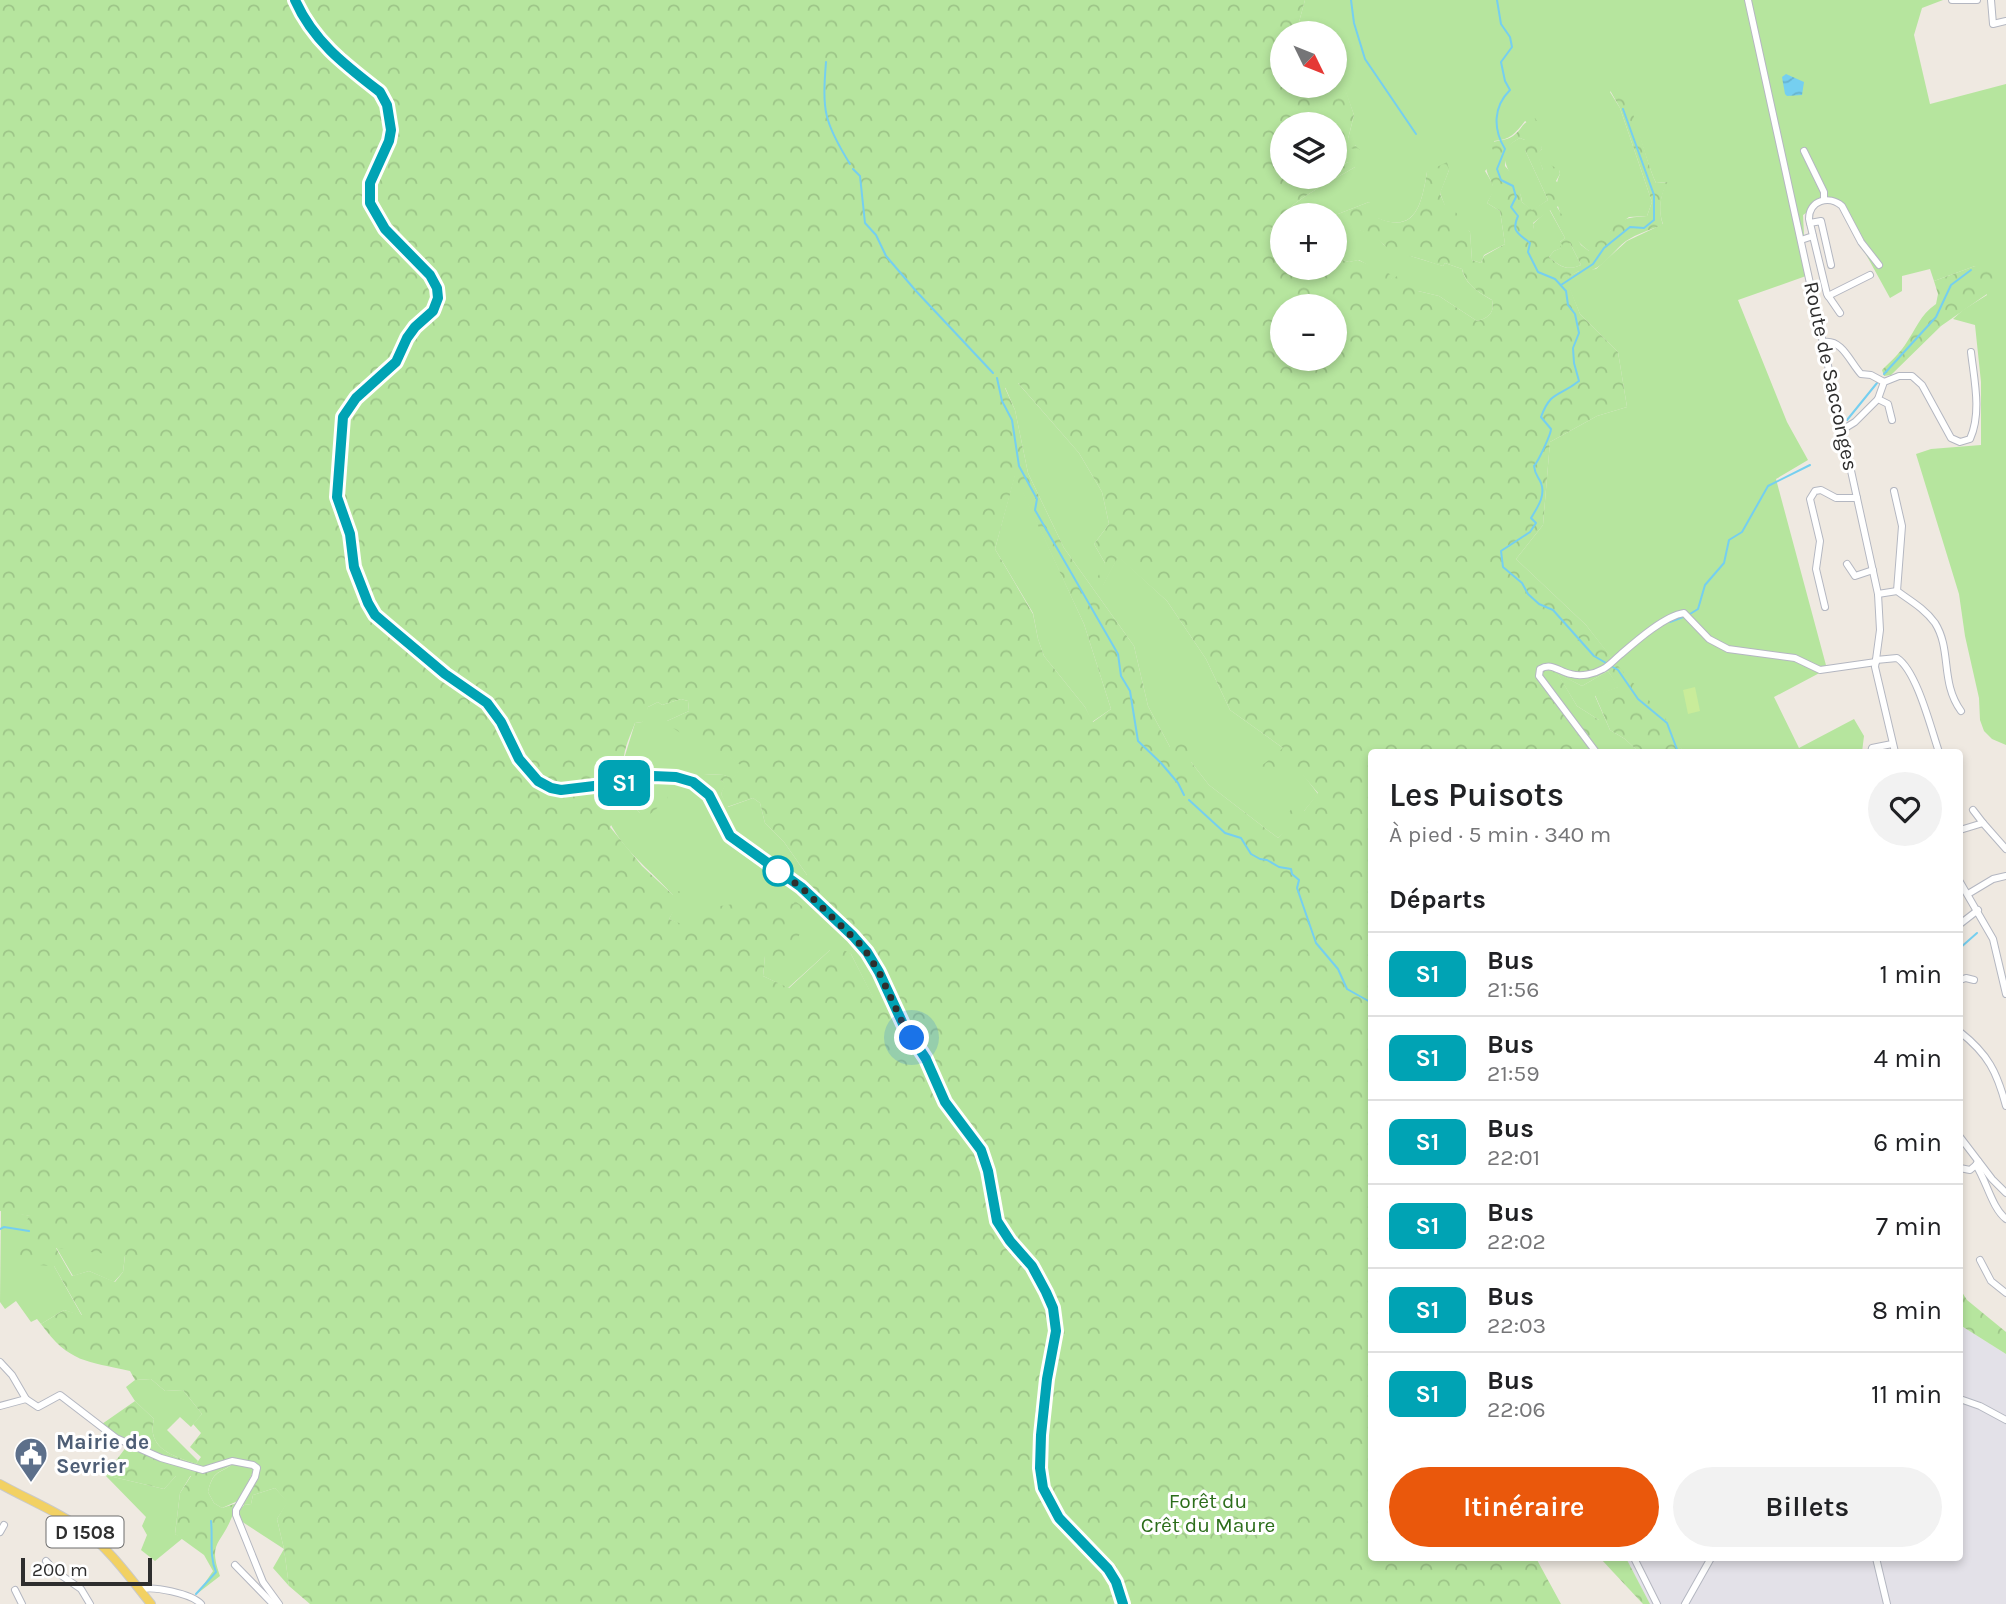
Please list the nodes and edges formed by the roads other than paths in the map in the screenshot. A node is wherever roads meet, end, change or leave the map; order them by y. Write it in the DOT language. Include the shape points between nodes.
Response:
graph roads {
  1 [pos="295,0"];
  2 [pos="1748,0"];
  3 [pos="1952,0"];
  4 [pos="1978,0"];
  5 [pos="1990,0"];
  6 [pos="2006,21"];
  7 [pos="1804,151"];
  8 [pos="1824,200"];
  9 [pos="1810,223"];
  10 [pos="1813,236"];
  11 [pos="1804,239"];
  12 [pos="1831,265"];
  13 [pos="1879,265"];
  14 [pos="1870,275"];
  15 [pos="1828,296"];
  16 [pos="1840,313"];
  17 [pos="1824,342"];
  18 [pos="1971,352"];
  19 [pos="1884,382"];
  20 [pos="1878,399"];
  21 [pos="1892,419"];
  22 [pos="1842,430"];
  23 [pos="1894,491"];
  24 [pos="1857,498"];
  25 [pos="1847,564"];
  26 [pos="1873,570"];
  27 [pos="1897,591"];
  28 [pos="1878,594"];
  29 [pos="1825,607"];
  30 [pos="1876,661"];
  31 [pos="1961,711"];
  32 [pos="1873,738"];
  33 [pos="1892,744"];
  34 [pos="1594,749"];
  35 [pos="1872,749"];
  36 [pos="1875,749"];
  37 [pos="1894,749"];
  38 [pos="1938,749"];
  39 [pos="1973,810"];
  40 [pos="1983,823"];
  41 [pos="1963,829"];
  42 [pos="2006,849"];
  43 [pos="2006,876"];
  44 [pos="1963,886"];
  45 [pos="1968,894"];
  46 [pos="1978,910"];
  47 [pos="1963,922"];
  48 [pos="1963,979"];
  49 [pos="1974,980"];
  50 [pos="2006,992"];
  51 [pos="1963,1034"];
  52 [pos="2006,1106"];
  53 [pos="1963,1142"];
  54 [pos="1977,1163"];
  55 [pos="1963,1169"];
  56 [pos="2006,1193"];
  57 [pos="2006,1219"];
  58 [pos="1980,1260"];
  59 [pos="2006,1293"];
  60 [pos="0,1362"];
  61 [pos="26,1399"];
  62 [pos="1963,1400"];
  63 [pos="0,1406"];
  64 [pos="2006,1420"];
  65 [pos="0,1484"];
  66 [pos="5,1525"];
  67 [pos="0,1532"];
  68 [pos="46,1560"];
  69 [pos="1636,1561"];
  70 [pos="1709,1561"];
  71 [pos="1877,1561"];
  72 [pos="235,1565"];
  73 [pos="15,1590"];
  74 [pos="140,1590"];
  75 [pos="1657,1602"];
  76 [pos="22,1604"];
  77 [pos="90,1604"];
  78 [pos="151,1604"];
  79 [pos="201,1604"];
  80 [pos="273,1604"];
  81 [pos="279,1604"];
  82 [pos="1123,1604"];
  83 [pos="1686,1604"];
  84 [pos="1887,1604"];
  1 -- 82 [label="main road" via="325,47 385,98 390,135 370,183 370,203 385,229 425,268 437,288 435,309 411,332 396,362 356,398 343,417 336,489 350,534 354,567 368,603 379,619 487,703 519,759 538,781 567,789 653,776 693,782 709,795 730,836 801,887 867,952 945,1102 981,1150 997,1221 1032,1266 1053,1308 1056,1331 1041,1435 1043,1488 1059,1518 1108,1569"];
  2 -- 17 [label="street, Route de Sacconges"];
  3 -- 4 [label="street"];
  5 -- 6 [label="street" via="1993,24"];
  7 -- 8 [label="street"];
  8 -- 9 [label="street" via="1811,209"];
  8 -- 13 [label="street" via="1842,206"];
  9 -- 10 [label="street"];
  9 -- 12 [label="street" via="1821,221"];
  10 -- 11 [label="street"];
  10 -- 15 [label="street"];
  14 -- 15 [label="street"];
  15 -- 16 [label="street"];
  17 -- 19 [label="street" via="1838,344 1861,374"];
  17 -- 22 [label="street, Route de Sacconges"];
  18 -- 19 [label="street" via="1976,389 1975,429 1970,439 1960,442 1951,438 1922,385 1912,376"];
  19 -- 20 [label="street"];
  20 -- 21 [label="street" via="1888,404"];
  20 -- 22 [label="street"];
  22 -- 24 [label="street, Route de Sacconges"];
  23 -- 27 [label="street" via="1902,527"];
  24 -- 26 [label="street, Route de Sacconges"];
  24 -- 29 [label="street" via="1836,498 1821,490 1810,499 1820,541 1816,569"];
  25 -- 26 [label="street" via="1855,576"];
  26 -- 28 [label="street, Route de Sacconges"];
  27 -- 28 [label="street"];
  27 -- 31 [label="street" via="1937,626 1949,687"];
  28 -- 30 [label="street, Route de Sacconges"];
  30 -- 33 [label="street, Route de Sacconges"];
  30 -- 34 [label="street" via="1820,670 1795,658 1728,649 1709,639 1684,613 1670,618 1608,666 1584,675 1540,668 1556,701"];
  30 -- 38 [label="street" via="1897,658 1904,664 1920,693"];
  32 -- 35 [label="street"];
  33 -- 36 [label="street"];
  33 -- 37 [label="street, Route de Sacconges"];
  39 -- 40 [label="street"];
  40 -- 41 [label="street"];
  40 -- 42 [label="street"];
  43 -- 45 [label="street"];
  44 -- 45 [label="street"];
  45 -- 46 [label="street"];
  46 -- 47 [label="street"];
  46 -- 50 [label="street" via="1993,939"];
  48 -- 49 [label="street"];
  51 -- 52 [label="street" via="1991,1063"];
  53 -- 54 [label="street"];
  54 -- 55 [label="street" via="1970,1170"];
  54 -- 56 [label="street"];
  54 -- 57 [label="street" via="1996,1210"];
  58 -- 59 [label="street" via="1991,1281"];
  60 -- 61 [label="street"];
  61 -- 63 [label="street"];
  61 -- 81 [label="street" via="38,1407 64,1396 116,1438 161,1458 203,1470 232,1461 257,1468 236,1515 263,1582"];
  62 -- 64 [label="street"];
  65 -- 74 [label="main road, D 1508" via="74,1523"];
  66 -- 67 [label="street"];
  68 -- 77 [label="street" via="81,1589"];
  69 -- 75 [label="street"];
  70 -- 83 [label="street"];
  71 -- 84 [label="street"];
  72 -- 80 [label="street"];
  73 -- 76 [label="street"];
  74 -- 78 [label="main road, D 1508"];
  74 -- 79 [label="street" via="189,1596"];
}
